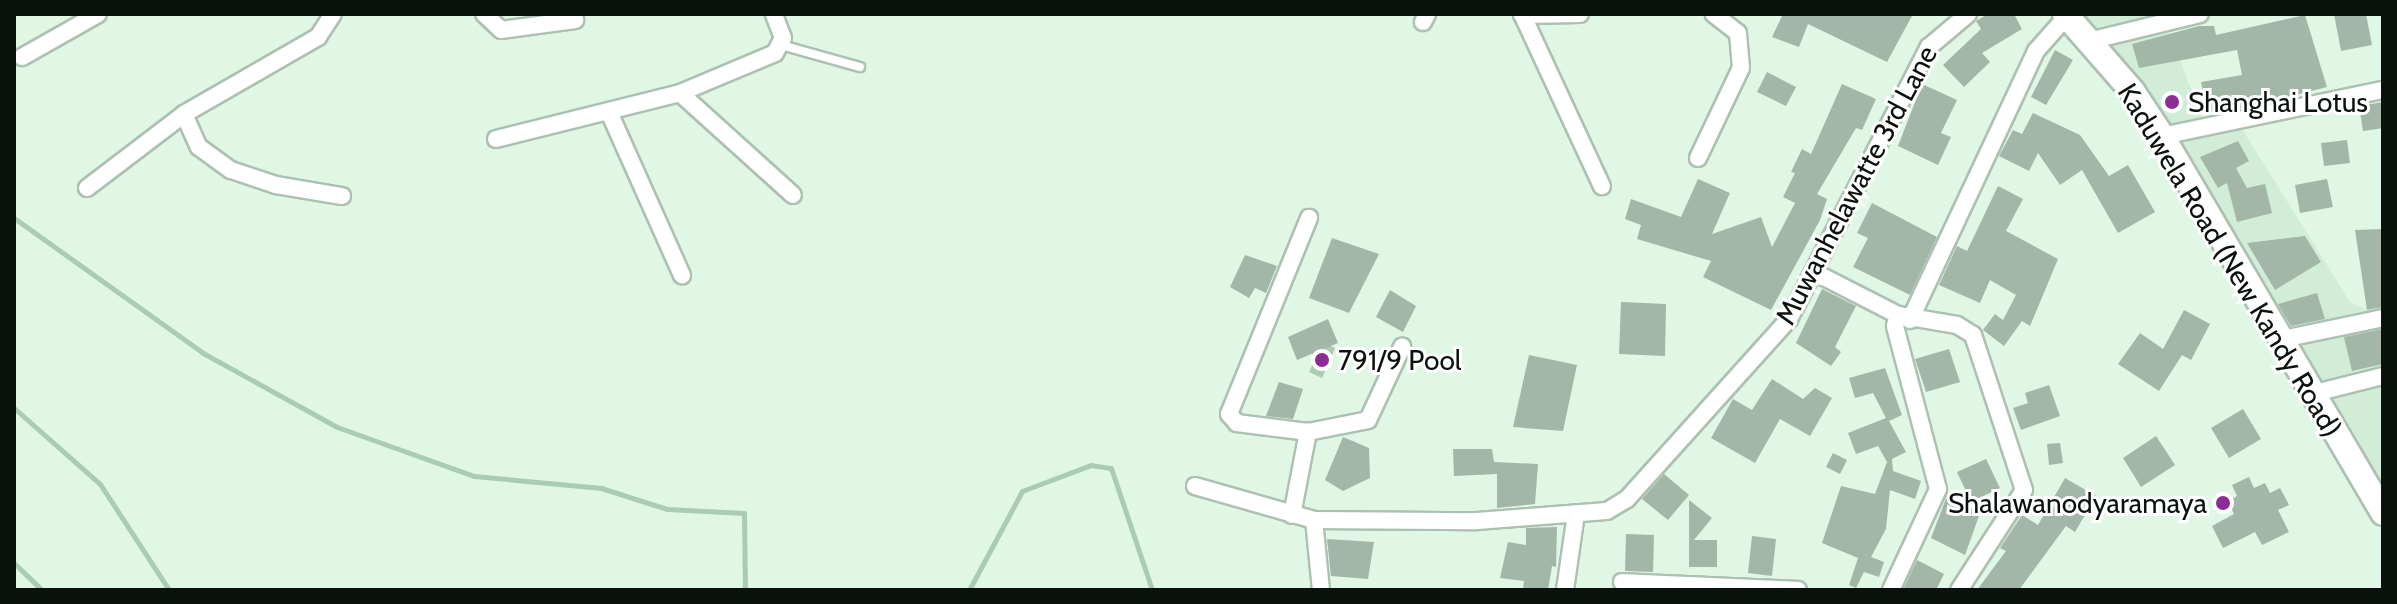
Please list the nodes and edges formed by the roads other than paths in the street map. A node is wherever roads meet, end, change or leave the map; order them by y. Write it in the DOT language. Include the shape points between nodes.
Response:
graph roads {
  1 [pos="98,14"];
  2 [pos="333,14"];
  3 [pos="484,14"];
  4 [pos="774,14"];
  5 [pos="1522,14"];
  6 [pos="1580,14"];
  7 [pos="1714,14"];
  8 [pos="1968,14"];
  9 [pos="2200,14"];
  10 [pos="2066,15"];
  11 [pos="575,20"];
  12 [pos="2089,41"];
  13 [pos="781,45"];
  14 [pos="22,57"];
  15 [pos="860,67"];
  16 [pos="2383,90"];
  17 [pos="680,93"];
  18 [pos="609,112"];
  19 [pos="184,114"];
  20 [pos="2162,136"];
  21 [pos="496,139"];
  22 [pos="1698,158"];
  23 [pos="1602,186"];
  24 [pos="87,188"];
  25 [pos="793,195"];
  26 [pos="342,196"];
  27 [pos="1309,218"];
  28 [pos="1814,272"];
  29 [pos="682,275"];
  30 [pos="1904,317"];
  31 [pos="2383,318"];
  32 [pos="2278,340"];
  33 [pos="1402,347"];
  34 [pos="2383,376"];
  35 [pos="2311,394"];
  36 [pos="1308,432"];
  37 [pos="1195,486"];
  38 [pos="2383,513"];
  39 [pos="1576,514"];
  40 [pos="1292,515"];
  41 [pos="1314,520"];
  42 [pos="1622,582"];
  43 [pos="1666,586"];
  44 [pos="1321,590"];
  45 [pos="1565,590"];
  46 [pos="1788,590"];
  47 [pos="1798,590"];
  48 [pos="1891,590"];
  49 [pos="1959,590"];
  1 -- 14 [label="street"];
  2 -- 19 [label="street" via="318,37"];
  3 -- 11 [label="street" via="501,30"];
  4 -- 13 [label="street"];
  5 -- 6 [label="street"];
  5 -- 23 [label="street"];
  7 -- 22 [label="street" via="1738,33 1741,68"];
  8 -- 28 [label="street, Muwanhelawatte 3rd Lane" via="1929,47"];
  9 -- 12 [label="street"];
  10 -- 12 [label="main road, Kaduwela Road (New Kandy Road)"];
  10 -- 30 [label="street" via="2036,51"];
  12 -- 20 [label="main road, Kaduwela Road (New Kandy Road)"];
  13 -- 15 [label="lane"];
  13 -- 17 [label="street"];
  16 -- 20 [label="street"];
  17 -- 18 [label="street"];
  17 -- 25 [label="street"];
  18 -- 21 [label="street"];
  18 -- 29 [label="street"];
  19 -- 24 [label="street"];
  19 -- 26 [label="street" via="199,147 231,170 276,185"];
  20 -- 32 [label="main road, Kaduwela Road (New Kandy Road)"];
  27 -- 36 [label="street" via="1229,414 1237,423"];
  28 -- 30 [label="street"];
  28 -- 39 [label="street, Muwanhelawatte 3rd Lane" via="1783,326 1627,499 1607,511"];
  30 -- 48 [label="street" via="1895,326 1938,489"];
  30 -- 49 [label="street" via="1957,325 1973,335 2024,490"];
  31 -- 32 [label="street"];
  32 -- 35 [label="main road, Kaduwela Road (New Kandy Road)"];
  33 -- 36 [label="street" via="1368,420"];
  34 -- 35 [label="street"];
  35 -- 38 [label="main road, Kaduwela Road (New Kandy Road)"];
  36 -- 40 [label="street"];
  37 -- 40 [label="street, Muwanhelawatte 3rd Lane"];
  39 -- 41 [label="street, Muwanhelawatte 3rd Lane" via="1477,521"];
  39 -- 45 [label="street"];
  40 -- 41 [label="street, Muwanhelawatte 3rd Lane"];
  41 -- 44 [label="street"];
  42 -- 43 [label="street"];
  43 -- 46 [label="street"];
  46 -- 47 [label="street"];
}
